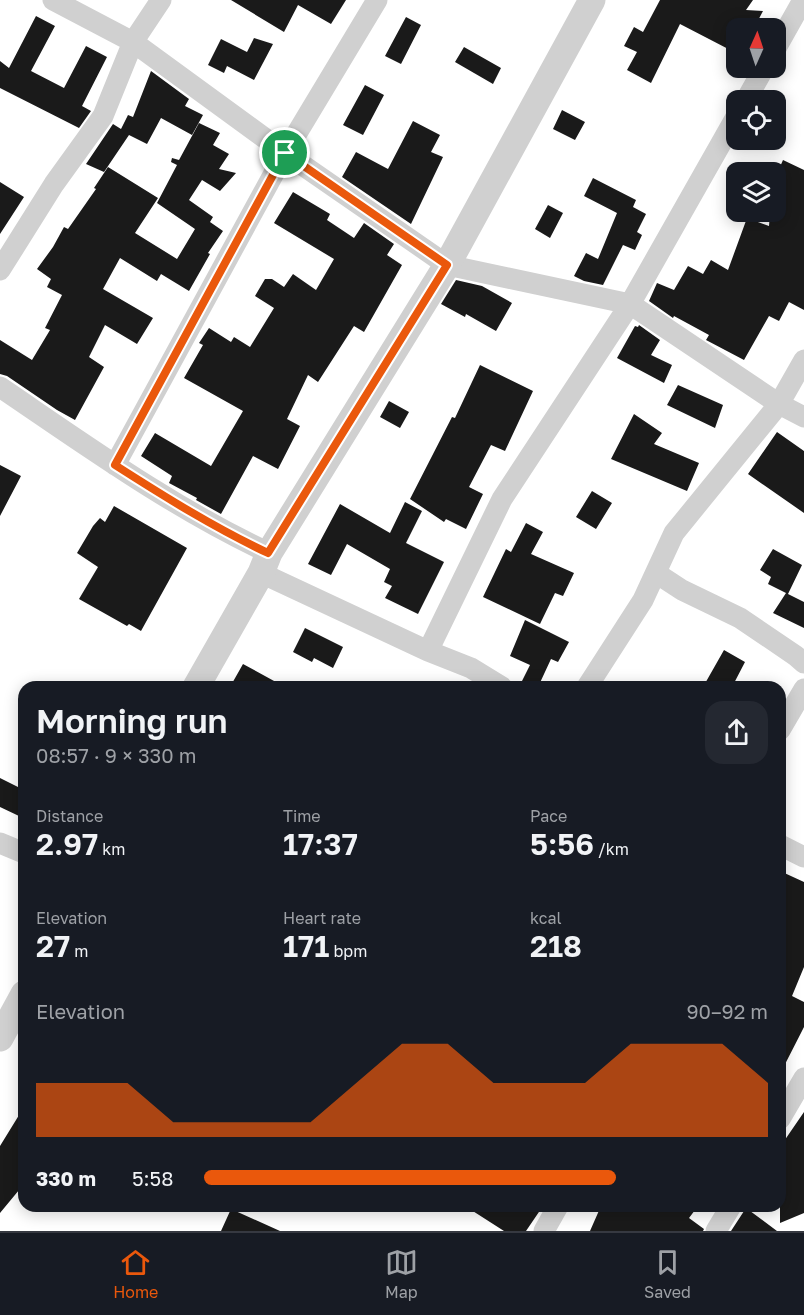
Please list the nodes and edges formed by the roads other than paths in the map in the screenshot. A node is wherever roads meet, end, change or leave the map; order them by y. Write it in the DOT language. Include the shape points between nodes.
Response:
graph roads {
  1 [pos="53,0"];
  2 [pos="161,0"];
  3 [pos="377,0"];
  4 [pos="592,0"];
  5 [pos="800,5"];
  6 [pos="786,30"];
  7 [pos="133,42"];
  8 [pos="726,135"];
  9 [pos="285,153"];
  10 [pos="447,265"];
  11 [pos="0,270"];
  12 [pos="630,304"];
  13 [pos="804,360"];
  14 [pos="0,387"];
  15 [pos="778,404"];
  16 [pos="804,417"];
  17 [pos="115,465"];
  18 [pos="265,563"];
  19 [pos="656,573"];
  20 [pos="428,651"];
  21 [pos="804,663"];
  22 [pos="199,681"];
  23 [pos="492,681"];
  24 [pos="591,681"];
  25 [pos="804,689"];
  26 [pos="786,720"];
  27 [pos="0,843"];
  28 [pos="786,848"];
  29 [pos="18,850"];
  30 [pos="804,857"];
  31 [pos="18,1005"];
  32 [pos="0,1038"];
  33 [pos="804,1077"];
  34 [pos="786,1108"];
  35 [pos="555,1212"];
  36 [pos="726,1212"];
  37 [pos="544,1231"];
  38 [pos="716,1231"];
  1 -- 7 [label="street"];
  2 -- 7 [label="street"];
  3 -- 9 [label="street"];
  4 -- 10 [label="street"];
  5 -- 6 [label="street"];
  7 -- 9 [label="street"];
  7 -- 11 [label="street" via="102,116"];
  8 -- 12 [label="street"];
  9 -- 10 [label="street"];
  9 -- 17 [label="street"];
  10 -- 12 [label="street"];
  10 -- 18 [label="street"];
  12 -- 15 [label="street"];
  12 -- 20 [label="street" via="502,499"];
  13 -- 15 [label="street"];
  14 -- 17 [label="street"];
  15 -- 16 [label="street"];
  15 -- 19 [label="street" via="674,533"];
  17 -- 18 [label="street" via="235,537"];
  18 -- 20 [label="street"];
  18 -- 22 [label="street"];
  19 -- 21 [label="street" via="740,618"];
  19 -- 24 [label="street"];
  20 -- 23 [label="street"];
  25 -- 26 [label="street"];
  27 -- 29 [label="street"];
  28 -- 30 [label="street"];
  31 -- 32 [label="street"];
  33 -- 34 [label="street"];
  35 -- 37 [label="street"];
  36 -- 38 [label="street"];
}
